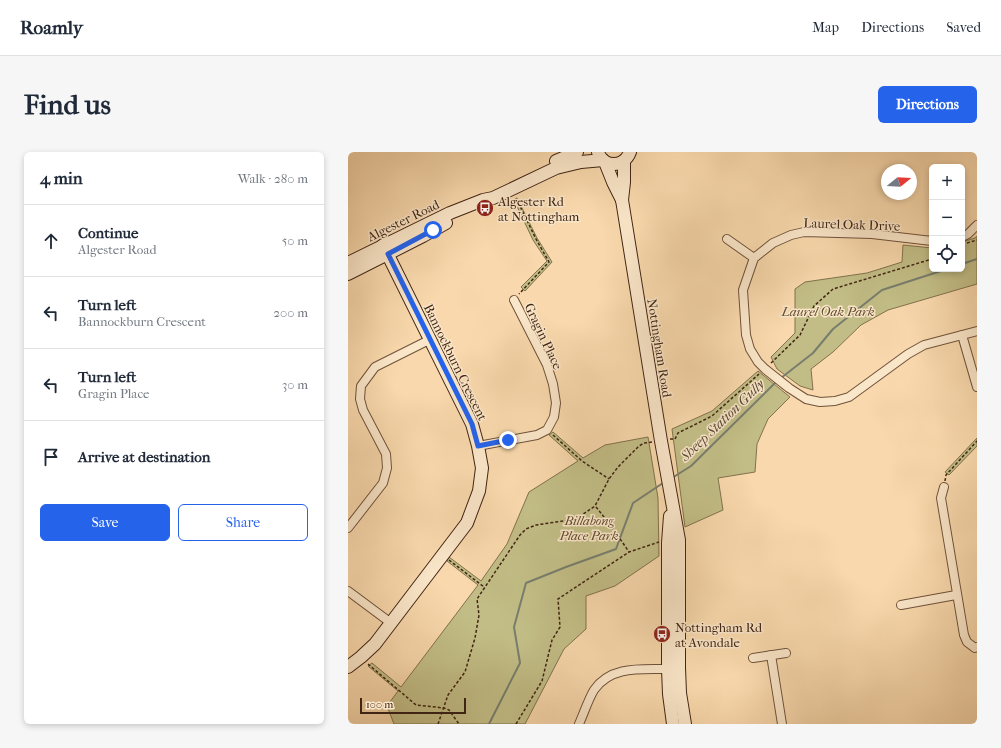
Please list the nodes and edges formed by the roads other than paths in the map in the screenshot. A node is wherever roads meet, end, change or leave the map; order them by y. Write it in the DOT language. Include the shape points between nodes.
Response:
graph roads {
  1 [pos="577,152"];
  2 [pos="630,155"];
  3 [pos="602,158"];
  4 [pos="483,200"];
  5 [pos="622,200"];
  6 [pos="977,225"];
  7 [pos="964,236"];
  8 [pos="727,239"];
  9 [pos="929,241"];
  10 [pos="385,250"];
  11 [pos="754,258"];
  12 [pos="348,263"];
  13 [pos="348,274"];
  14 [pos="514,300"];
  15 [pos="977,331"];
  16 [pos="962,335"];
  17 [pos="431,339"];
  18 [pos="977,387"];
  19 [pos="478,446"];
  20 [pos="944,487"];
  21 [pos="348,528"];
  22 [pos="348,590"];
  23 [pos="956,595"];
  24 [pos="901,605"];
  25 [pos="391,623"];
  26 [pos="977,648"];
  27 [pos="786,653"];
  28 [pos="771,655"];
  29 [pos="753,658"];
  30 [pos="348,667"];
  31 [pos="674,669"];
  32 [pos="579,724"];
  33 [pos="673,724"];
  34 [pos="685,724"];
  35 [pos="782,724"];
  1 -- 4 [label="street, Algester Road" via="534,170"];
  2 -- 3 [label="street, Algester Road" via="615,164"];
  2 -- 5 [label="street, Nottingham Road"];
  3 -- 4 [label="street, Algester Road" via="569,164 493,198"];
  3 -- 5 [label="street, Nottingham Road"];
  4 -- 10 [label="street, Algester Road" via="423,236"];
  5 -- 31 [label="street, Nottingham Road" via="679,540"];
  6 -- 7 [label="street"];
  8 -- 11 [label="street"];
  9 -- 11 [label="street, Laurel Oak Drive" via="872,234 804,232 773,243"];
  10 -- 12 [label="street, Algester Road"];
  10 -- 13 [label="street, Algester Road"];
  10 -- 17 [label="street, Bannockburn Crescent"];
  11 -- 16 [label="street" via="744,290 746,334 750,349 758,362 768,371 806,399 820,402 849,397 908,354 924,346"];
  14 -- 19 [label="street, Gragin Place" via="547,366 556,403 554,417 547,430 537,435"];
  15 -- 16 [label="street"];
  16 -- 18 [label="street"];
  17 -- 19 [label="street, Bannockburn Crescent" via="472,424"];
  17 -- 21 [label="street" via="375,367 361,386 360,399 363,410 386,454 387,468 383,483"];
  19 -- 25 [label="street, Bannockburn Crescent" via="482,468 479,491 467,523"];
  20 -- 23 [label="street" via="941,498"];
  22 -- 25 [label="street"];
  23 -- 24 [label="street"];
  23 -- 26 [label="street" via="964,635 967,642"];
  25 -- 30 [label="street, Bannockburn Crescent" via="376,644"];
  27 -- 28 [label="street"];
  28 -- 29 [label="street"];
  28 -- 35 [label="street"];
  31 -- 32 [label="street" via="627,670 613,673 603,679 594,690"];
  31 -- 33 [label="street, Nottingham Road" via="669,694"];
  31 -- 34 [label="street, Nottingham Road"];
}
